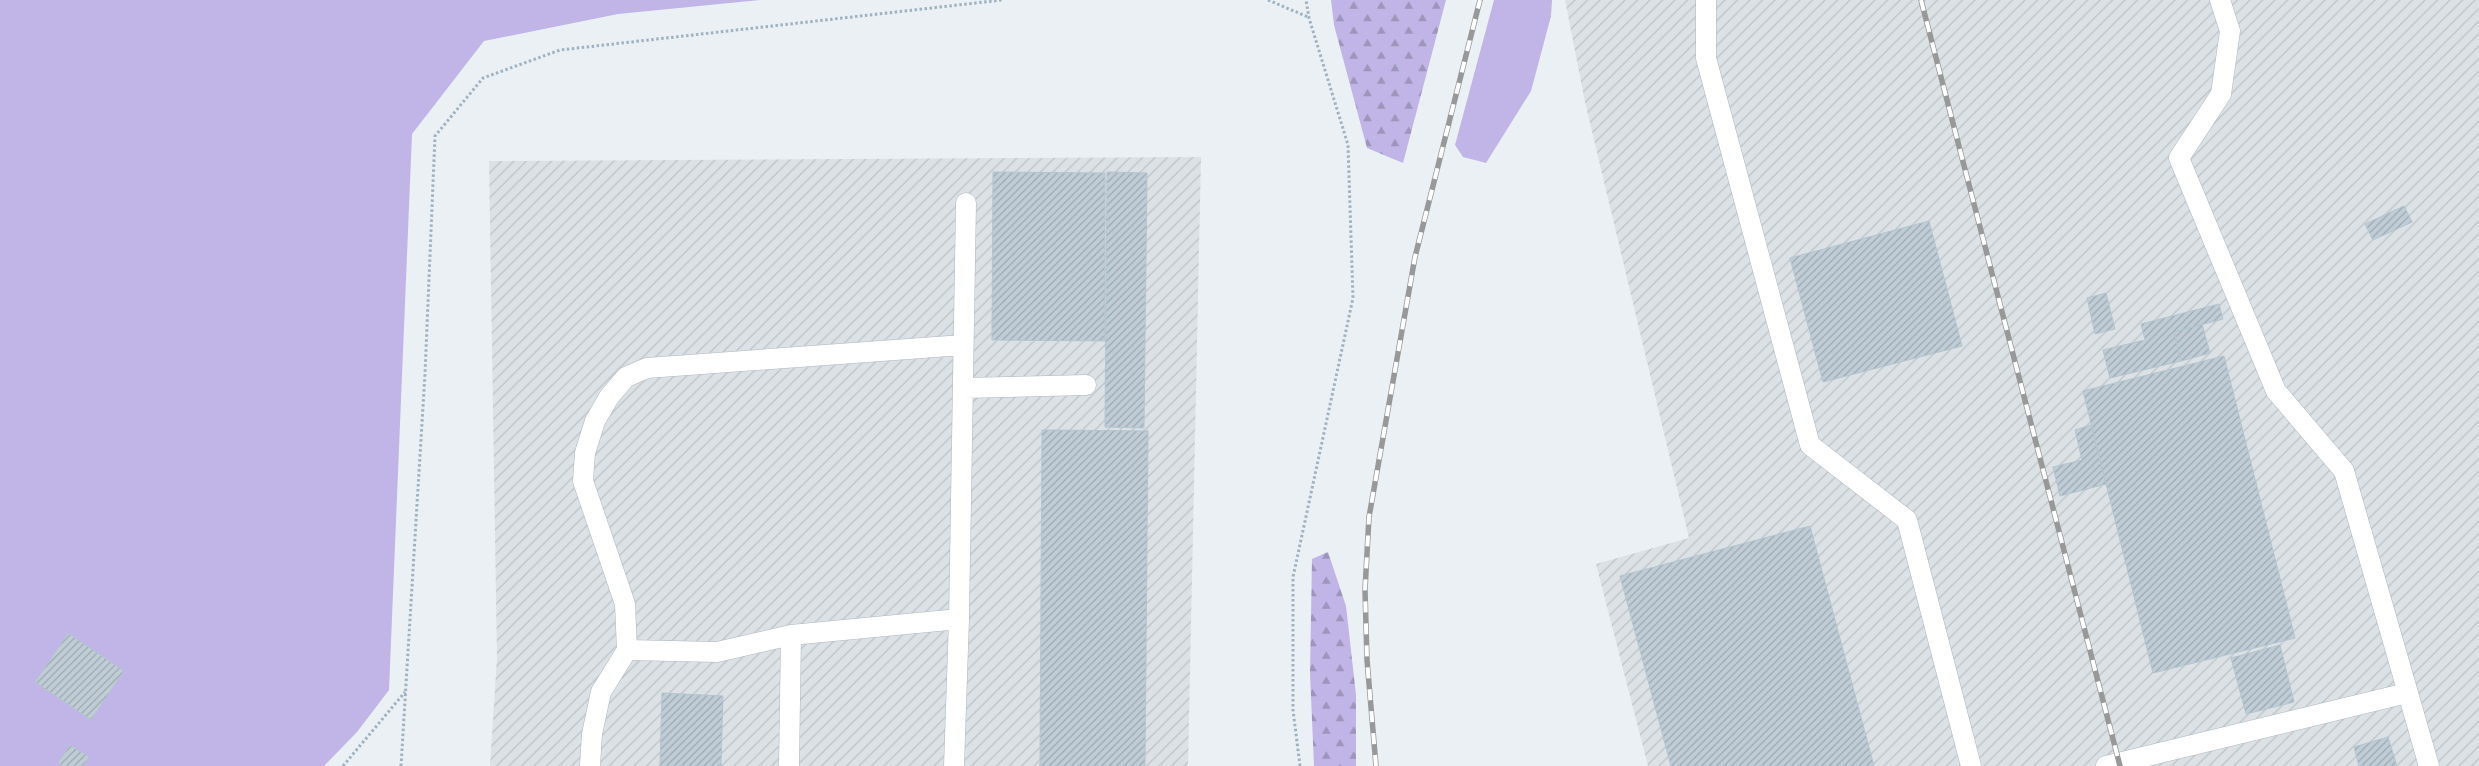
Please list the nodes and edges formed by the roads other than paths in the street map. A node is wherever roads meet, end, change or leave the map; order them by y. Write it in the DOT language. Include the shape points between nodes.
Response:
graph roads {
  1 [pos="1706,0"];
  2 [pos="2220,0"];
  3 [pos="966,203"];
  4 [pos="963,346"];
  5 [pos="1086,385"];
  6 [pos="963,388"];
  7 [pos="959,619"];
  8 [pos="791,635"];
  9 [pos="627,650"];
  10 [pos="2407,692"];
  11 [pos="590,766"];
  12 [pos="789,766"];
  13 [pos="954,766"];
  14 [pos="1971,766"];
  15 [pos="2106,766"];
  16 [pos="2429,766"];
  1 -- 14 [label="lane" via="1706,58 1810,445 1906,520"];
  2 -- 10 [label="lane" via="2230,31 2222,94 2179,158 2276,391 2344,471"];
  3 -- 4 [label="lane"];
  4 -- 6 [label="lane"];
  4 -- 9 [label="lane" via="647,368 626,377 609,396 595,421 585,453 584,481 625,604"];
  5 -- 6 [label="lane"];
  6 -- 7 [label="lane"];
  7 -- 8 [label="lane"];
  7 -- 13 [label="lane"];
  8 -- 9 [label="lane" via="717,652"];
  8 -- 12 [label="lane"];
  9 -- 11 [label="lane" via="600,692"];
  10 -- 15 [label="lane"];
  10 -- 16 [label="lane"];
}
